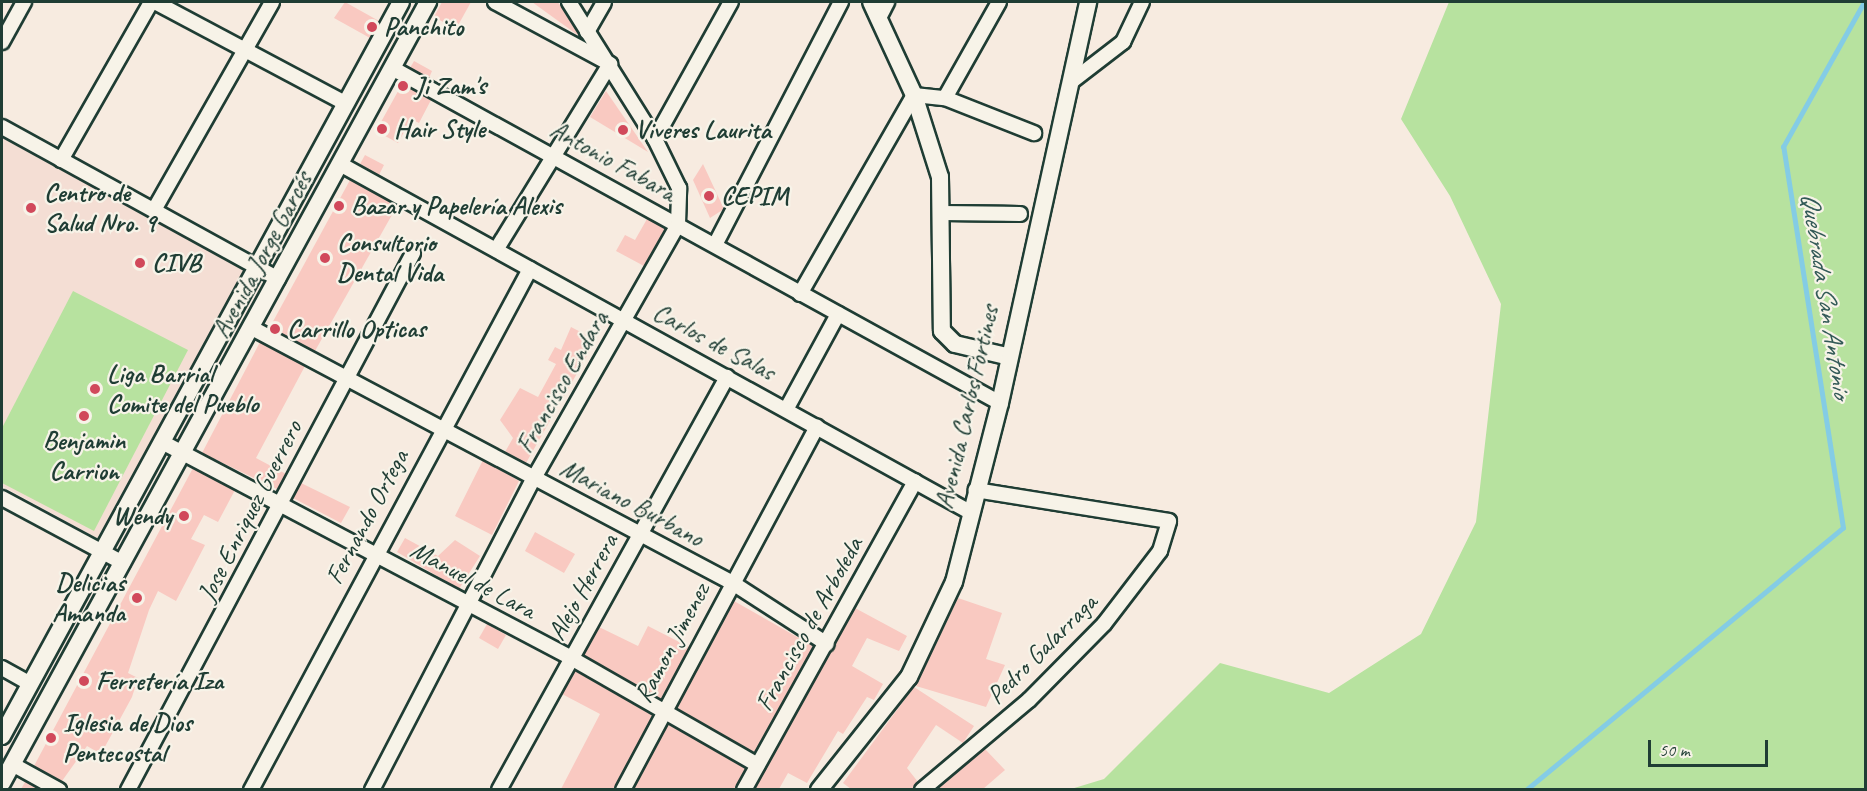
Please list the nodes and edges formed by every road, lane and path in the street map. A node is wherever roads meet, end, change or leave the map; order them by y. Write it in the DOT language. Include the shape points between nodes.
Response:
graph roads {
  1 [pos="24,2"];
  2 [pos="151,2"];
  3 [pos="155,2"];
  4 [pos="272,2"];
  5 [pos="401,2"];
  6 [pos="428,2"];
  7 [pos="495,2"];
  8 [pos="569,2"];
  9 [pos="604,2"];
  10 [pos="731,2"];
  11 [pos="841,2"];
  12 [pos="999,2"];
  13 [pos="1088,2"];
  14 [pos="1142,2"];
  15 [pos="879,6"];
  16 [pos="587,32"];
  17 [pos="2,42"];
  18 [pos="245,48"];
  19 [pos="610,64"];
  20 [pos="392,68"];
  21 [pos="1071,82"];
  22 [pos="914,95"];
  23 [pos="945,98"];
  24 [pos="345,104"];
  25 [pos="2,128"];
  26 [pos="1034,132"];
  27 [pos="656,139"];
  28 [pos="550,154"];
  29 [pos="61,160"];
  30 [pos="340,164"];
  31 [pos="154,210"];
  32 [pos="942,213"];
  33 [pos="1020,214"];
  34 [pos="678,224"];
  35 [pos="715,245"];
  36 [pos="496,250"];
  37 [pos="413,254"];
  38 [pos="255,267"];
  39 [pos="530,269"];
  40 [pos="278,279"];
  41 [pos="800,294"];
  42 [pos="838,314"];
  43 [pos="624,321"];
  44 [pos="252,328"];
  45 [pos="1006,356"];
  46 [pos="727,377"];
  47 [pos="345,378"];
  48 [pos="1000,403"];
  49 [pos="787,408"];
  50 [pos="818,426"];
  51 [pos="442,429"];
  52 [pos="162,442"];
  53 [pos="184,454"];
  54 [pos="534,478"];
  55 [pos="915,482"];
  56 [pos="975,490"];
  57 [pos="4,504"];
  58 [pos="280,506"];
  59 [pos="970,512"];
  60 [pos="640,534"];
  61 [pos="102,552"];
  62 [pos="374,555"];
  63 [pos="123,563"];
  64 [pos="731,582"];
  65 [pos="469,605"];
  66 [pos="827,644"];
  67 [pos="571,658"];
  68 [pos="2,668"];
  69 [pos="29,683"];
  70 [pos="661,714"];
  71 [pos="2,736"];
  72 [pos="12,764"];
  73 [pos="758,765"];
  74 [pos="2,783"];
  75 [pos="59,789"];
  76 [pos="128,789"];
  77 [pos="250,789"];
  78 [pos="372,789"];
  79 [pos="499,789"];
  80 [pos="623,789"];
  81 [pos="744,789"];
  82 [pos="819,789"];
  83 [pos="922,789"];
  1 -- 17 [label="street"];
  2 -- 29 [label="street"];
  3 -- 18 [label="street"];
  4 -- 18 [label="street"];
  5 -- 24 [label="street, Avenida Jorge Garcés"];
  6 -- 20 [label="street, Avenida Jorge Garcés"];
  7 -- 19 [label="street"];
  8 -- 16 [label="street, Francisco Endara"];
  9 -- 16 [label="street"];
  10 -- 27 [label="street"];
  11 -- 35 [label="street"];
  12 -- 23 [label="street"];
  13 -- 21 [label="street, Avenida Carlos Fortines"];
  14 -- 21 [label="street" via="1123,42"];
  15 -- 22 [label="street"];
  16 -- 19 [label="street, Francisco Endara"];
  18 -- 24 [label="street"];
  18 -- 31 [label="street"];
  19 -- 27 [label="street, Francisco Endara"];
  19 -- 28 [label="street"];
  20 -- 28 [label="street, Antonio Fabara"];
  20 -- 30 [label="street, Avenida Jorge Garcés"];
  21 -- 45 [label="street, Avenida Carlos Fortines"];
  22 -- 23 [label="street"];
  22 -- 32 [label="street" via="940,177"];
  22 -- 41 [label="street"];
  23 -- 26 [label="street"];
  24 -- 38 [label="street, Avenida Jorge Garcés"];
  25 -- 29 [label="street"];
  27 -- 34 [label="street, Francisco Endara" via="679,188"];
  28 -- 34 [label="street, Antonio Fabara"];
  28 -- 36 [label="street"];
  29 -- 31 [label="street"];
  30 -- 36 [label="street, Carlos de Salas"];
  30 -- 40 [label="street, Avenida Jorge Garcés"];
  31 -- 38 [label="street"];
  32 -- 33 [label="street"];
  32 -- 45 [label="street" via="942,331 955,344"];
  34 -- 35 [label="street, Antonio Fabara"];
  34 -- 43 [label="street, Francisco Endara"];
  35 -- 41 [label="street, Antonio Fabara"];
  36 -- 39 [label="street, Carlos de Salas"];
  37 -- 47 [label="street, Jose Enriquez Guerrero"];
  38 -- 40 [label="street"];
  38 -- 52 [label="street, Avenida Jorge Garcés"];
  39 -- 43 [label="street, Carlos de Salas"];
  39 -- 51 [label="street, Fernando Ortega"];
  40 -- 44 [label="street, Avenida Jorge Garcés"];
  41 -- 42 [label="street, Antonio Fabara"];
  42 -- 48 [label="street, Antonio Fabara"];
  42 -- 49 [label="street"];
  43 -- 46 [label="street, Carlos de Salas"];
  43 -- 54 [label="street, Francisco Endara"];
  44 -- 47 [label="street, Mariano Burbano"];
  44 -- 53 [label="street, Avenida Jorge Garcés"];
  45 -- 48 [label="street, Avenida Carlos Fortines"];
  46 -- 49 [label="street, Carlos de Salas"];
  46 -- 60 [label="street, Alejo Herrera"];
  47 -- 51 [label="street, Mariano Burbano"];
  47 -- 58 [label="street, Jose Enriquez Guerrero"];
  48 -- 56 [label="street, Avenida Carlos Fortines"];
  49 -- 50 [label="street, Carlos de Salas"];
  50 -- 55 [label="street, Carlos de Salas"];
  50 -- 64 [label="street, Ramon Jimenez"];
  51 -- 54 [label="street, Mariano Burbano"];
  51 -- 62 [label="street, Fernando Ortega"];
  52 -- 53 [label="street, Manuel de Lara"];
  52 -- 61 [label="street, Avenida Jorge Garcés"];
  53 -- 58 [label="street, Manuel de Lara"];
  53 -- 63 [label="street, Avenida Jorge Garcés"];
  54 -- 60 [label="street, Mariano Burbano"];
  54 -- 65 [label="street, Francisco Endara"];
  55 -- 59 [label="street, Carlos de Salas"];
  55 -- 66 [label="street, Francisco de Arboleda"];
  56 -- 59 [label="street, Avenida Carlos Fortines"];
  56 -- 83 [label="street, Pedro Galarraga" via="1169,521 1160,551 1104,624 1029,700"];
  57 -- 61 [label="street"];
  58 -- 62 [label="street, Manuel de Lara"];
  58 -- 76 [label="street, Jose Enriquez Guerrero"];
  59 -- 82 [label="street, Avenida Carlos Fortines" via="954,582 909,677"];
  60 -- 64 [label="street, Mariano Burbano"];
  60 -- 67 [label="street, Alejo Herrera"];
  61 -- 63 [label="street"];
  61 -- 69 [label="street, Avenida Jorge Garcés"];
  62 -- 65 [label="street, Manuel de Lara"];
  62 -- 77 [label="street, Fernando Ortega"];
  63 -- 72 [label="street, Avenida Jorge Garcés"];
  64 -- 66 [label="street, Mariano Burbano"];
  64 -- 70 [label="street, Ramon Jimenez"];
  65 -- 67 [label="street, Manuel de Lara"];
  65 -- 78 [label="street, Francisco Endara"];
  66 -- 73 [label="street, Francisco de Arboleda"];
  67 -- 70 [label="street, Manuel de Lara"];
  67 -- 79 [label="street, Alejo Herrera"];
  68 -- 69 [label="street"];
  69 -- 71 [label="street, Avenida Jorge Garcés"];
  70 -- 73 [label="street, Manuel de Lara"];
  70 -- 80 [label="street, Ramon Jimenez"];
  72 -- 74 [label="street, Avenida Jorge Garcés"];
  72 -- 75 [label="street"];
  73 -- 81 [label="street, Francisco de Arboleda"];
}
